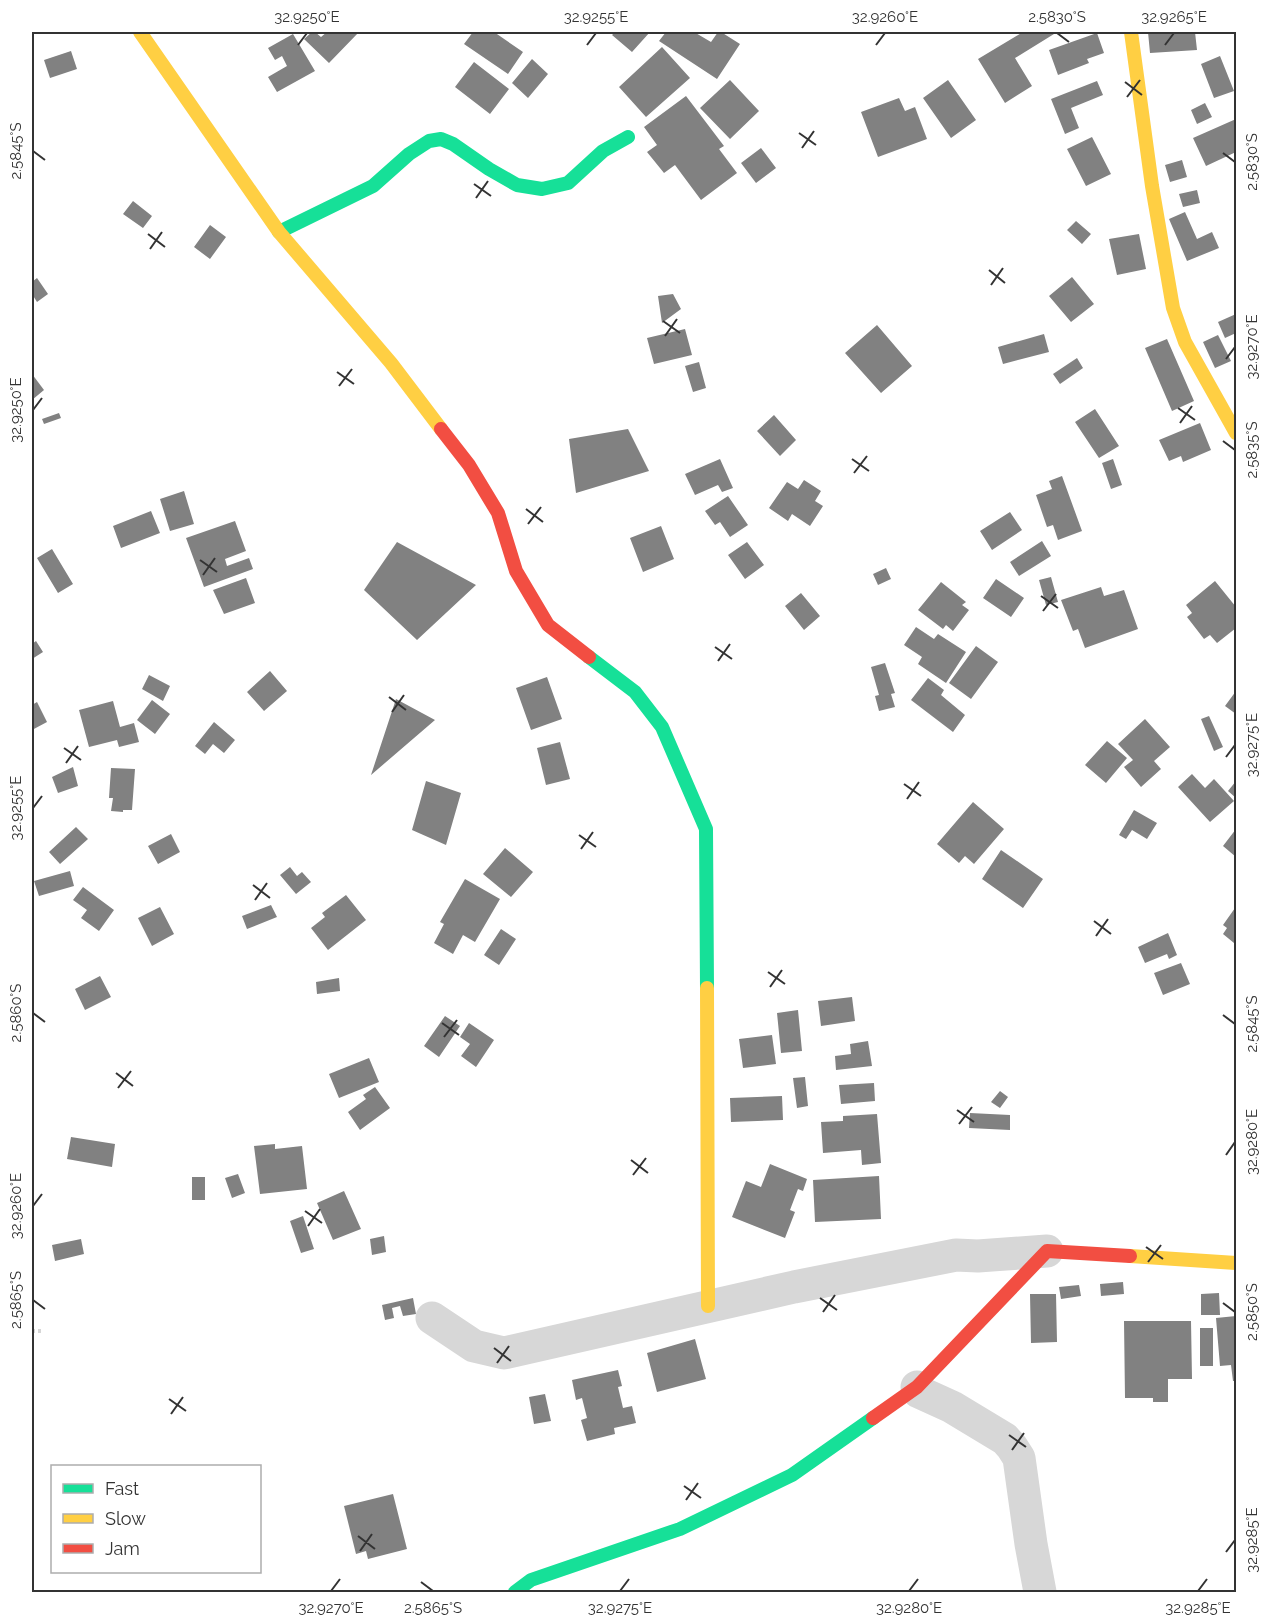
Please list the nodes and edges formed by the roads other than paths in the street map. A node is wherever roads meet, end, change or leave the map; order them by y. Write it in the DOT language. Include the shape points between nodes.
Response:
graph roads {
  1 [pos="140,32"];
  2 [pos="1131,32"];
  3 [pos="628,137"];
  4 [pos="279,232"];
  5 [pos="1236,433"];
  6 [pos="1047,1251"];
  7 [pos="1236,1263"];
  8 [pos="708,1306"];
  9 [pos="432,1318"];
  10 [pos="917,1387"];
  11 [pos="515,1593"];
  12 [pos="1040,1593"];
  1 -- 4 [label="street"];
  2 -- 5 [label="street" via="1173,308 1185,342"];
  3 -- 4 [label="street" via="603,151 568,183 542,189 517,185 453,144 441,139 429,141 373,186"];
  4 -- 8 [label="street" via="391,363 469,465 498,513 516,571 548,625 635,692 662,727 706,829"];
  6 -- 7 [label="street"];
  6 -- 8 [label="street" via="956,1255"];
  6 -- 10 [label="street"];
  8 -- 9 [label="street" via="504,1353 474,1346"];
  10 -- 11 [label="street" via="792,1475 680,1529 531,1580"];
  10 -- 12 [label="street" via="919,1392 1005,1439 1019,1458"];
}
